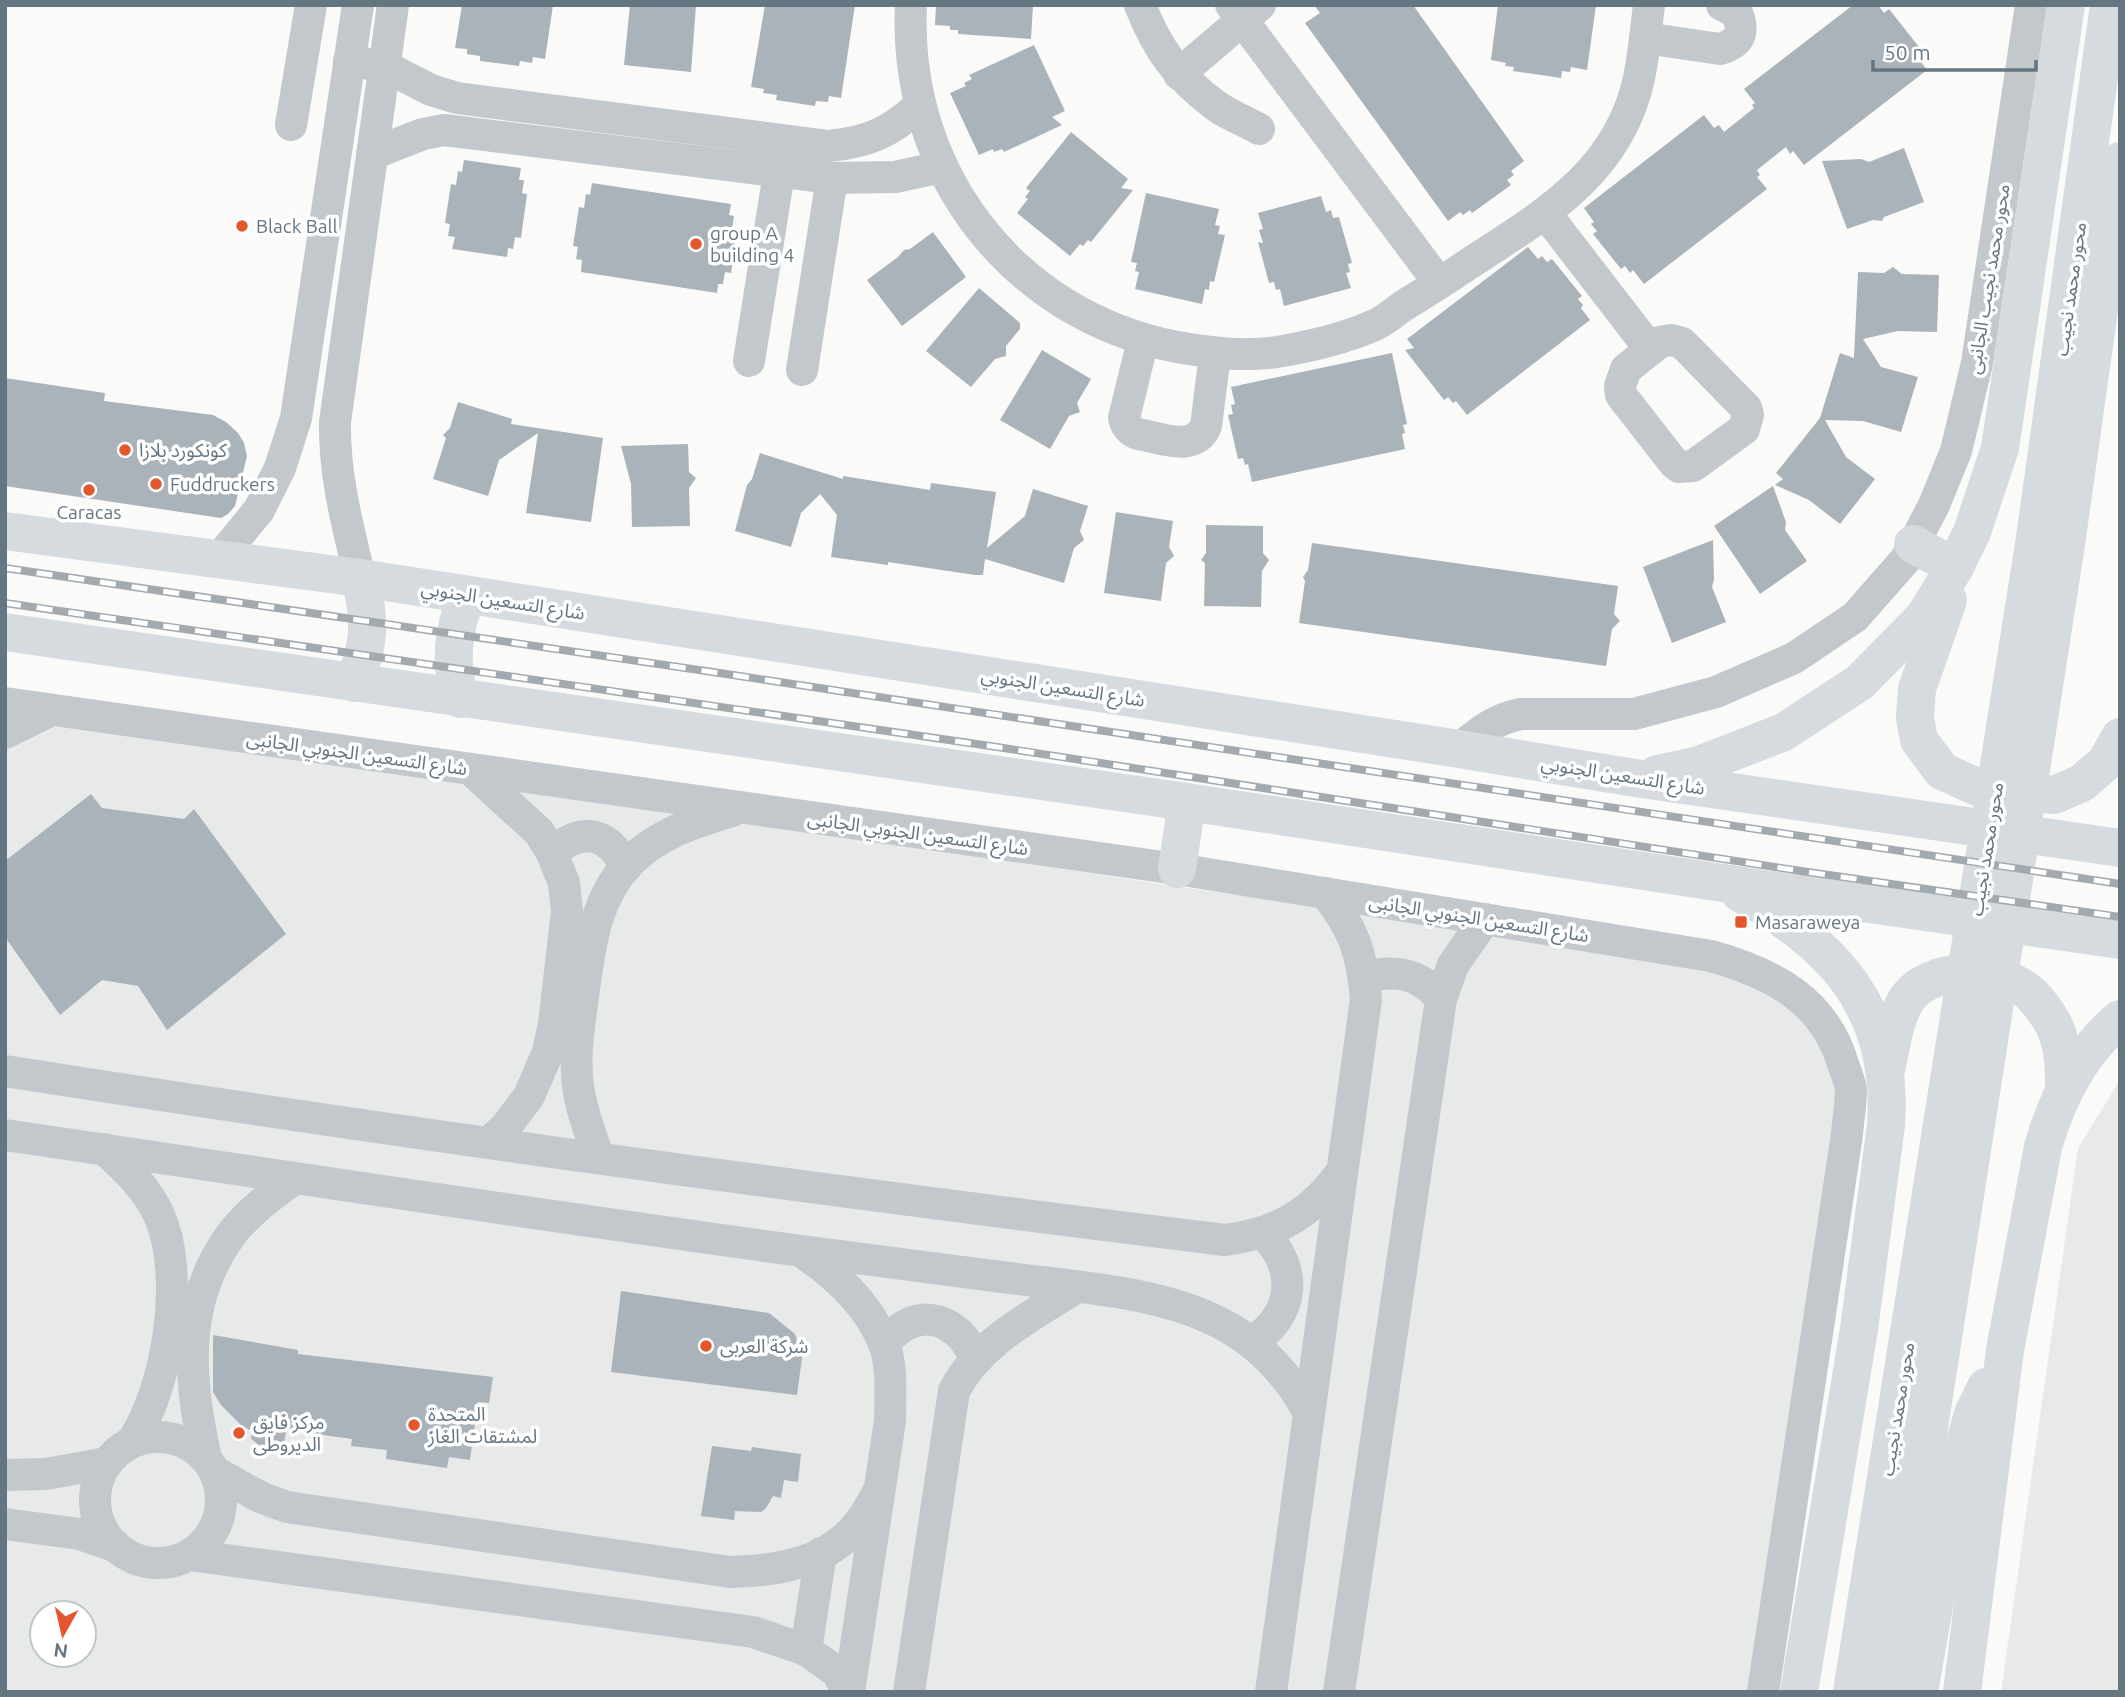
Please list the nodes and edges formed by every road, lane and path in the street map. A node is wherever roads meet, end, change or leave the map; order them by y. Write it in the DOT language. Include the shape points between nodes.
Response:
graph roads {
  1 [pos="311,5"];
  2 [pos="358,5"];
  3 [pos="393,5"];
  4 [pos="911,5"];
  5 [pos="1140,5"];
  6 [pos="1649,5"];
  7 [pos="1722,5"];
  8 [pos="2031,5"];
  9 [pos="2067,5"];
  10 [pos="2109,5"];
  11 [pos="1245,10"];
  12 [pos="1645,38"];
  13 [pos="349,61"];
  14 [pos="384,66"];
  15 [pos="1179,74"];
  16 [pos="449,95"];
  17 [pos="920,104"];
  18 [pos="291,125"];
  19 [pos="691,129"];
  20 [pos="1259,129"];
  21 [pos="444,130"];
  22 [pos="372,154"];
  23 [pos="687,160"];
  24 [pos="2120,161"];
  25 [pos="942,167"];
  26 [pos="779,173"];
  27 [pos="832,178"];
  28 [pos="1546,214"];
  29 [pos="1439,283"];
  30 [pos="1143,340"];
  31 [pos="1650,349"];
  32 [pos="1215,354"];
  33 [pos="749,361"];
  34 [pos="802,370"];
  35 [pos="5,531"];
  36 [pos="2051,541"];
  37 [pos="1913,544"];
  38 [pos="218,560"];
  39 [pos="1955,567"];
  40 [pos="360,579"];
  41 [pos="467,594"];
  42 [pos="5,632"];
  43 [pos="354,683"];
  44 [pos="460,699"];
  45 [pos="5,703"];
  46 [pos="52,710"];
  47 [pos="5,733"];
  48 [pos="2120,737"];
  49 [pos="1459,749"];
  50 [pos="470,769"];
  51 [pos="1635,778"];
  52 [pos="1187,802"];
  53 [pos="743,808"];
  54 [pos="2120,848"];
  55 [pos="552,853"];
  56 [pos="626,867"];
  57 [pos="1177,869"];
  58 [pos="1723,883"];
  59 [pos="1325,893"];
  60 [pos="1485,919"];
  61 [pos="2120,940"];
  62 [pos="1364,978"];
  63 [pos="1441,999"];
  64 [pos="2120,1019"];
  65 [pos="2104,1050"];
  66 [pos="5,1071"];
  67 [pos="1886,1072"];
  68 [pos="2064,1088"];
  69 [pos="5,1135"];
  70 [pos="489,1142"];
  71 [pos="104,1149"];
  72 [pos="598,1157"];
  73 [pos="1342,1171"];
  74 [pos="295,1178"];
  75 [pos="1263,1233"];
  76 [pos="800,1251"];
  77 [pos="1077,1287"];
  78 [pos="1859,1329"];
  79 [pos="884,1342"];
  80 [pos="1252,1342"];
  81 [pos="2005,1350"];
  82 [pos="975,1359"];
  83 [pos="1308,1411"];
  84 [pos="132,1442"];
  85 [pos="107,1463"];
  86 [pos="211,1465"];
  87 [pos="5,1475"];
  88 [pos="879,1490"];
  89 [pos="5,1524"];
  90 [pos="115,1546"];
  91 [pos="821,1553"];
  92 [pos="190,1555"];
  93 [pos="806,1650"];
  94 [pos="849,1692"];
  95 [pos="909,1692"];
  96 [pos="1271,1692"];
  97 [pos="1339,1692"];
  98 [pos="1763,1692"];
  99 [pos="1799,1692"];
  100 [pos="1826,1692"];
  101 [pos="1852,1692"];
  102 [pos="1888,1692"];
  103 [pos="1919,1692"];
  104 [pos="1962,1692"];
  1 -- 18 [label="street"];
  2 -- 13 [label="street"];
  3 -- 14 [label="street"];
  4 -- 17 [label="street" via="912,56"];
  5 -- 15 [label="street" via="1153,37"];
  6 -- 12 [label="street"];
  7 -- 12 [label="street" via="1737,13 1741,24 1731,45 1720,49"];
  8 -- 37 [label="street, محور محمد نجيب الجانبى" via="1977,363 1956,451"];
  9 -- 39 [label="main road" via="2000,447 1972,532"];
  10 -- 36 [label="main road, محور محمد نجيب"];
  11 -- 15 [label="street"];
  11 -- 29 [label="street"];
  12 -- 28 [label="street" via="1639,79 1626,119 1596,166"];
  13 -- 14 [label="street"];
  13 -- 38 [label="street" via="296,418 280,468 259,510"];
  14 -- 16 [label="street"];
  14 -- 22 [label="street"];
  15 -- 20 [label="street" via="1216,107"];
  16 -- 19 [label="street"];
  16 -- 21 [label="street"];
  17 -- 19 [label="street" via="890,129 854,144 829,146"];
  17 -- 25 [label="street"];
  19 -- 23 [label="street"];
  21 -- 22 [label="street"];
  21 -- 23 [label="street"];
  22 -- 40 [label="street" via="334,453"];
  23 -- 26 [label="street"];
  24 -- 36 [label="main road, محور محمد نجيب"];
  25 -- 27 [label="street" via="895,177"];
  25 -- 30 [label="street" via="969,215 1004,256 1045,292 1092,320"];
  26 -- 27 [label="street"];
  26 -- 33 [label="street"];
  27 -- 34 [label="street"];
  28 -- 29 [label="street"];
  28 -- 31 [label="street"];
  29 -- 32 [label="street" via="1371,327 1334,339 1276,352"];
  30 -- 32 [label="street"];
  30 -- 32 [label="street" via="1125,418 1126,425 1138,434 1185,442 1202,435"];
  35 -- 38 [label="main road, شارع التسعين الجنوبي"];
  36 -- 101 [label="main road, محور محمد نجيب"];
  36 -- 102 [label="main road, محور محمد نجيب"];
  37 -- 39 [label="main road"];
  37 -- 49 [label="street" via="1906,559 1855,617 1794,658 1716,692 1634,714 1507,717 1484,728"];
  38 -- 40 [label="main road, شارع التسعين الجنوبي"];
  39 -- 48 [label="main road" via="1949,600 1917,689 1919,740 1942,771 1977,787 2053,795 2082,783 2106,762"];
  39 -- 51 [label="main road" via="1924,617 1860,682 1784,732 1699,765"];
  40 -- 41 [label="main road, شارع التسعين الجنوبي"];
  40 -- 43 [label="main road" via="369,632"];
  41 -- 44 [label="main road" via="454,636"];
  41 -- 49 [label="main road, شارع التسعين الجنوبي"];
  42 -- 43 [label="main road"];
  43 -- 44 [label="main road"];
  44 -- 52 [label="main road"];
  45 -- 46 [label="street, شارع التسعين الجنوبي الجانبى"];
  46 -- 47 [label="street"];
  46 -- 50 [label="street, شارع التسعين الجنوبي الجانبى"];
  49 -- 51 [label="main road, شارع التسعين الجنوبي"];
  50 -- 53 [label="street, شارع التسعين الجنوبي الجانبى"];
  50 -- 55 [label="street" via="539,832"];
  51 -- 54 [label="main road, شارع التسعين الجنوبي"];
  52 -- 57 [label="main road"];
  52 -- 58 [label="main road"];
  53 -- 56 [label="street" via="679,828 653,842"];
  53 -- 57 [label="street, شارع التسعين الجنوبي الجانبى"];
  55 -- 56 [label="street" via="566,841 593,837 618,850"];
  55 -- 70 [label="street" via="564,883 567,911 548,1052 529,1096"];
  56 -- 72 [label="street" via="599,910 591,938 576,1043 582,1109"];
  57 -- 59 [label="street, شارع التسعين الجنوبي الجانبى"];
  58 -- 61 [label="main road"];
  58 -- 67 [label="main road" via="1772,910 1830,958 1857,992 1875,1030"];
  59 -- 60 [label="street, شارع التسعين الجنوبي الجانبى"];
  59 -- 62 [label="street" via="1345,917"];
  60 -- 63 [label="street" via="1453,965"];
  60 -- 98 [label="street, شارع التسعين الجنوبي الجانبى" via="1749,967 1785,986 1815,1012 1838,1048 1851,1089 1847,1133"];
  62 -- 63 [label="street" via="1401,973 1424,982"];
  62 -- 73 [label="street" via="1366,999"];
  63 -- 97 [label="street"];
  64 -- 65 [label="main road"];
  65 -- 68 [label="main road"];
  66 -- 70 [label="street"];
  67 -- 68 [label="main road" via="1906,1000 1924,983 1947,974 1976,973 2005,980 2030,993 2052,1020 2063,1053"];
  67 -- 78 [label="main road" via="1886,1125"];
  68 -- 81 [label="main road" via="2043,1147"];
  69 -- 71 [label="street"];
  70 -- 72 [label="street"];
  71 -- 74 [label="street"];
  71 -- 84 [label="street" via="144,1190 158,1213 173,1266 163,1363 151,1405"];
  72 -- 75 [label="street" via="1225,1240"];
  73 -- 75 [label="street" via="1315,1204"];
  73 -- 83 [label="street"];
  74 -- 76 [label="street"];
  74 -- 86 [label="street" via="235,1230 214,1262 200,1298 191,1369 196,1414"];
  75 -- 80 [label="street" via="1280,1253 1288,1290 1280,1315"];
  76 -- 77 [label="street"];
  76 -- 79 [label="street" via="834,1274 861,1304"];
  77 -- 80 [label="street" via="1203,1315"];
  77 -- 82 [label="street"];
  78 -- 99 [label="main road"];
  78 -- 100 [label="main road" via="1862,1417"];
  79 -- 82 [label="street" via="907,1324 935,1321 961,1333"];
  79 -- 88 [label="street" via="890,1421"];
  80 -- 83 [label="street" via="1284,1373"];
  81 -- 103 [label="main road" via="1973,1414 1959,1463"];
  81 -- 104 [label="main road"];
  82 -- 95 [label="street" via="954,1391"];
  83 -- 96 [label="street"];
  84 -- 85 [label="street"];
  84 -- 86 [label="street" via="172,1438 190,1445"];
  85 -- 87 [label="street" via="46,1474"];
  85 -- 90 [label="street" via="95,1497 103,1531"];
  86 -- 91 [label="street" via="262,1499 286,1507 730,1572 768,1571"];
  86 -- 92 [label="street" via="222,1495 219,1518 208,1539"];
  88 -- 91 [label="street" via="859,1524 838,1545"];
  88 -- 94 [label="street"];
  89 -- 90 [label="street" via="80,1534"];
  90 -- 92 [label="street" via="131,1557 151,1562 171,1562"];
  91 -- 93 [label="street"];
  92 -- 93 [label="street" via="753,1632"];
  93 -- 94 [label="street" via="837,1672"];
}
